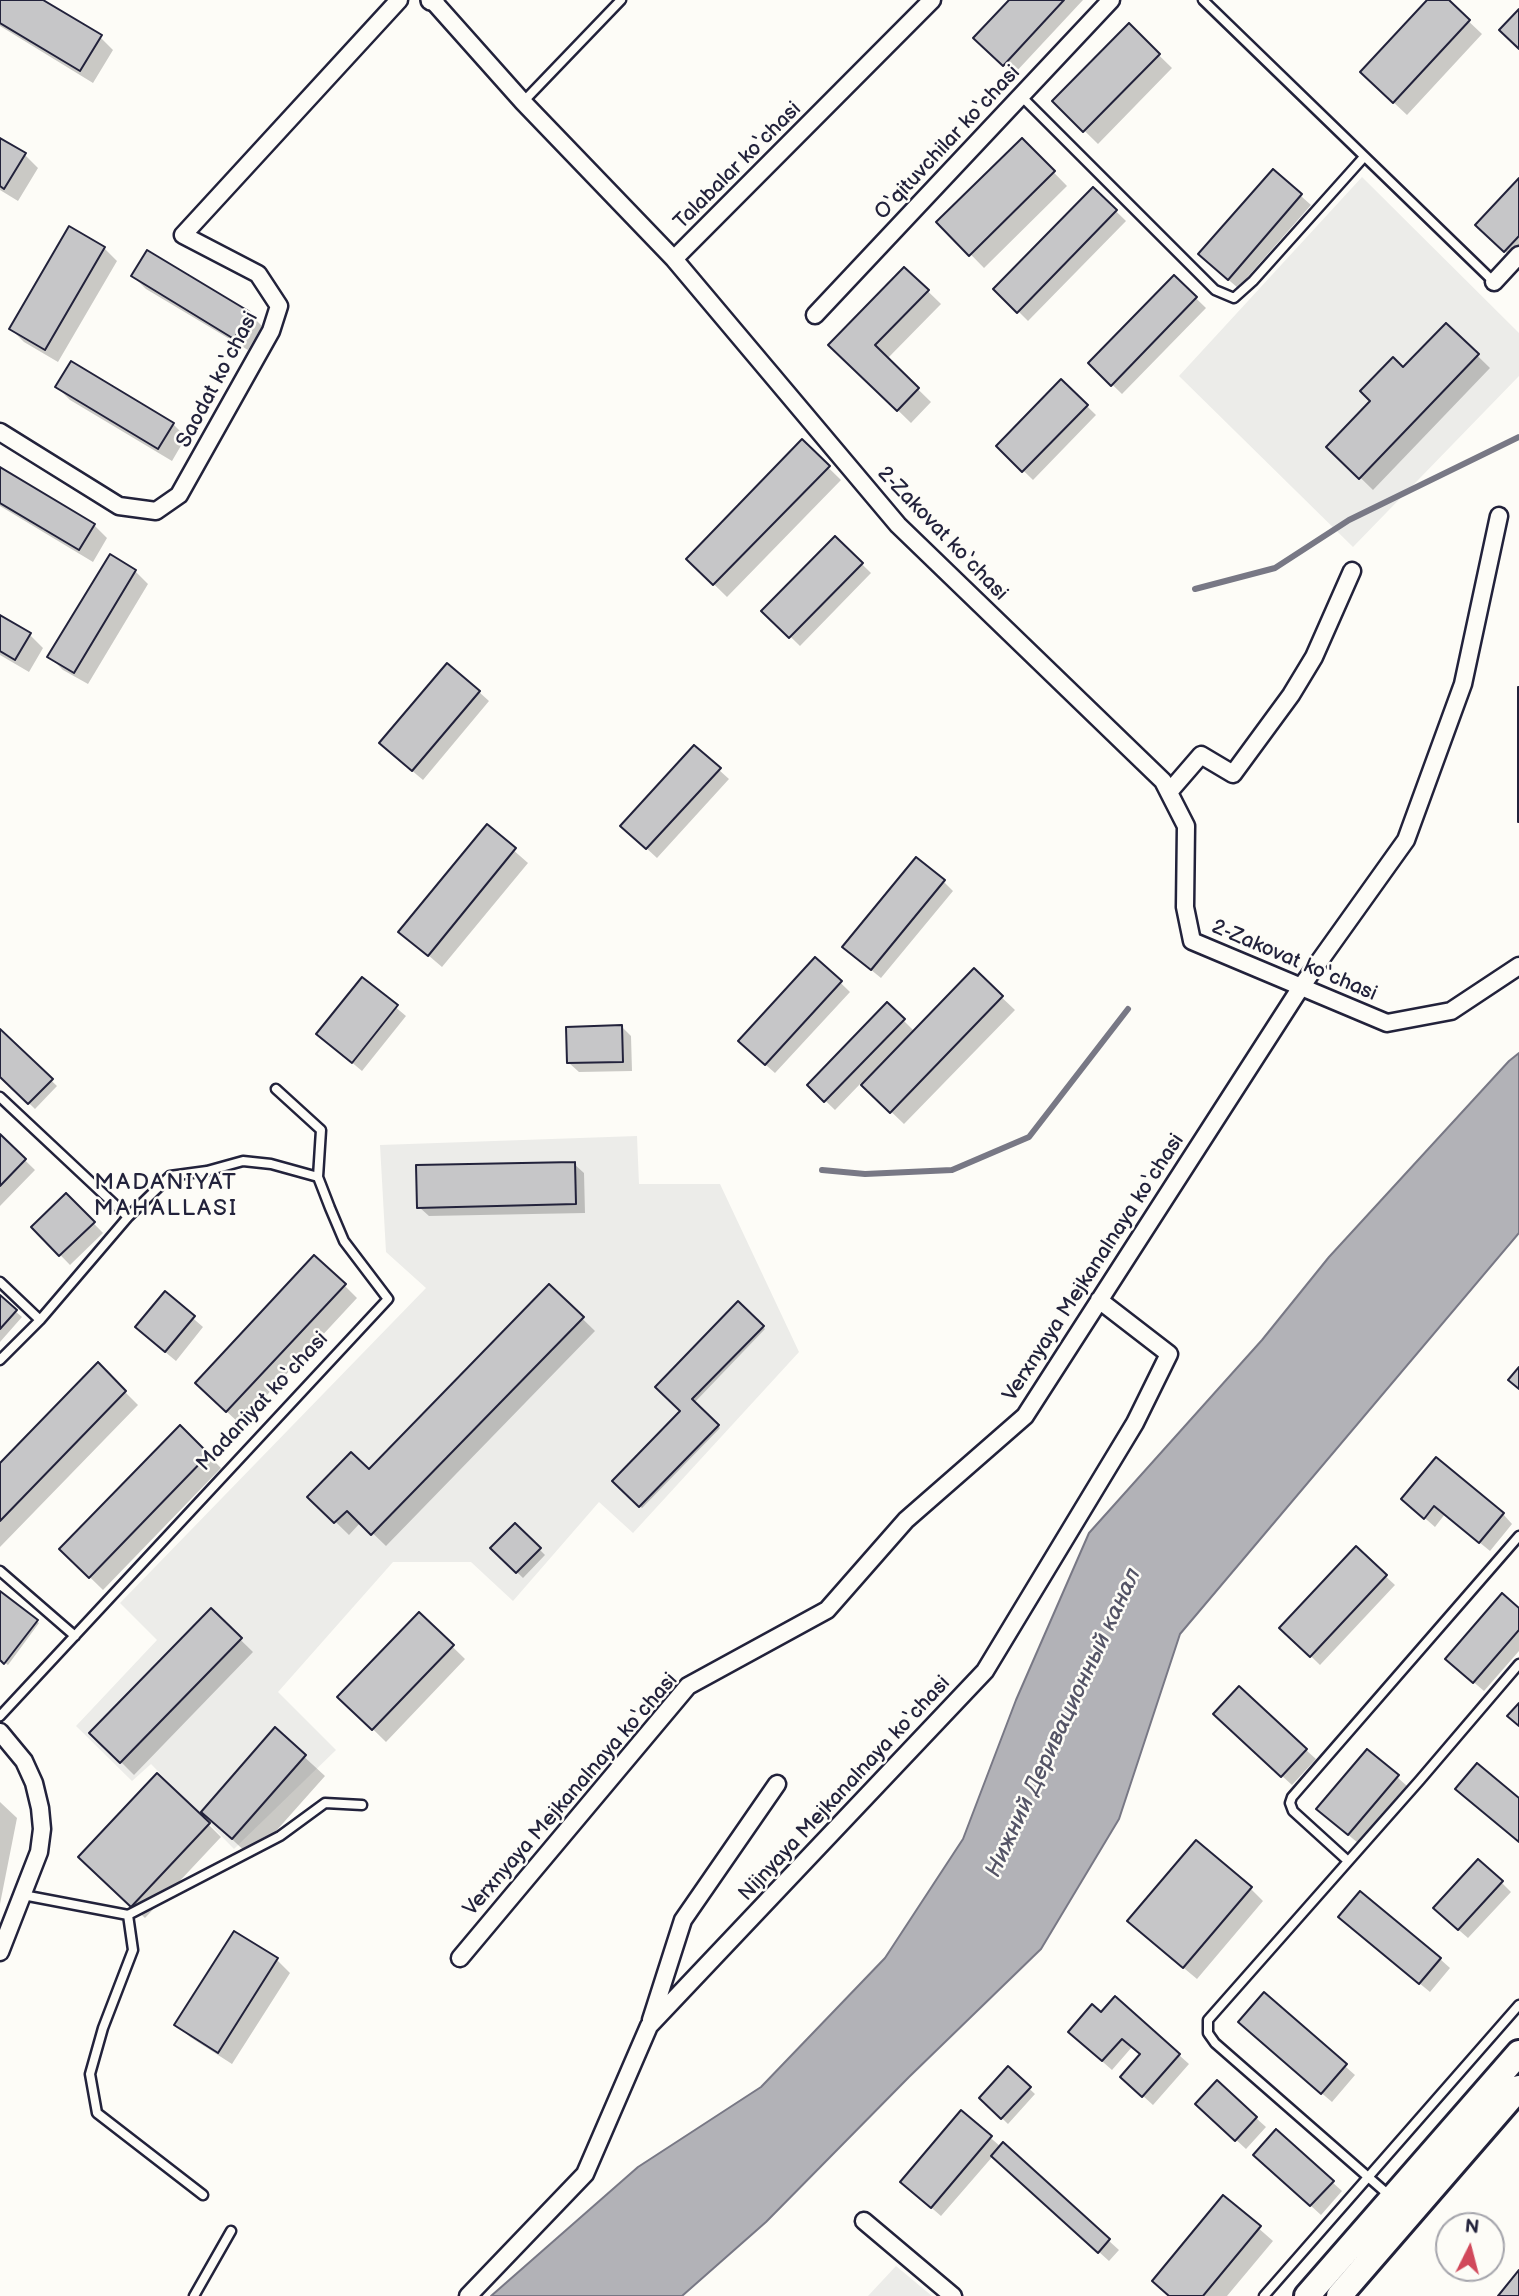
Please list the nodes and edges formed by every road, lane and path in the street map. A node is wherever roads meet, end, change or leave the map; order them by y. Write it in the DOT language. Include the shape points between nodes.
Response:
graph roads {
  1 [pos="399,0"];
  2 [pos="433,0"];
  3 [pos="621,0"];
  4 [pos="932,0"];
  5 [pos="1111,0"];
  6 [pos="1203,0"];
  7 [pos="1021,96"];
  8 [pos="523,102"];
  9 [pos="1364,157"];
  10 [pos="1519,255"];
  11 [pos="674,259"];
  12 [pos="1494,282"];
  13 [pos="815,315"];
  14 [pos="0,432"];
  15 [pos="1499,516"];
  16 [pos="1352,571"];
  17 [pos="1168,792"];
  18 [pos="1519,966"];
  19 [pos="1301,987"];
  20 [pos="276,1089"];
  21 [pos="0,1097"];
  22 [pos="318,1177"];
  23 [pos="128,1217"];
  24 [pos="0,1282"];
  25 [pos="1099,1300"];
  26 [pos="40,1320"];
  27 [pos="0,1360"];
  28 [pos="1519,1536"];
  29 [pos="0,1571"];
  30 [pos="75,1636"];
  31 [pos="1519,1664"];
  32 [pos="0,1716"];
  33 [pos="0,1732"];
  34 [pos="777,1784"];
  35 [pos="362,1805"];
  36 [pos="1348,1861"];
  37 [pos="23,1895"];
  38 [pos="128,1915"];
  39 [pos="0,1952"];
  40 [pos="460,1958"];
  41 [pos="1519,2005"];
  42 [pos="649,2026"];
  43 [pos="1519,2053"];
  44 [pos="1519,2088"];
  45 [pos="1368,2177"];
  46 [pos="203,2195"];
  47 [pos="1392,2198"];
  48 [pos="864,2221"];
  49 [pos="231,2231"];
  50 [pos="194,2296"];
  51 [pos="468,2296"];
  52 [pos="953,2296"];
  53 [pos="1264,2296"];
  54 [pos="1307,2296"];
  55 [pos="1339,2296"];
  1 -- 14 [label="street, Saodat ko‘chasi" via="183,235 258,274 279,306 271,331 179,495 156,511 119,506"];
  2 -- 8 [label="street, Talabalar ko‘chasi"];
  3 -- 8 [label="lane"];
  4 -- 11 [label="street, Talabalar ko‘chasi"];
  5 -- 7 [label="street, O‘qituvchilar ko‘chasi"];
  6 -- 9 [label="lane"];
  7 -- 9 [label="lane" via="1215,290 1234,298"];
  7 -- 13 [label="street, O‘qituvchilar ko‘chasi"];
  8 -- 11 [label="street, Talabalar ko‘chasi"];
  9 -- 12 [label="lane"];
  10 -- 12 [label="street"];
  11 -- 17 [label="street, 2-Zakovat ko‘chasi" via="898,525 1163,781"];
  15 -- 19 [label="street, Verxnyaya Mejkanalnaya ko‘chasi" via="1463,684 1406,840"];
  16 -- 17 [label="street" via="1314,657 1233,774 1201,755"];
  17 -- 19 [label="street, 2-Zakovat ko‘chasi" via="1186,826 1185,907 1192,941"];
  18 -- 19 [label="street, 2-Zakovat ko‘chasi" via="1451,1011 1387,1023"];
  19 -- 25 [label="street, Verxnyaya Mejkanalnaya ko‘chasi"];
  20 -- 22 [label="lane, Madaniyat ko‘chasi" via="321,1130"];
  21 -- 23 [label="lane"];
  22 -- 23 [label="lane" via="243,1161 170,1176"];
  22 -- 30 [label="lane, Madaniyat ko‘chasi" via="344,1241 388,1299"];
  23 -- 26 [label="lane"];
  24 -- 26 [label="lane"];
  25 -- 40 [label="street, Verxnyaya Mejkanalnaya ko‘chasi" via="1025,1416 906,1520 827,1610 688,1686"];
  25 -- 42 [label="street, Nijnyaya Mejkanalnaya ko‘chasi" via="1169,1354 1135,1423 985,1671"];
  26 -- 27 [label="lane"];
  28 -- 36 [label="lane" via="1292,1797 1293,1811"];
  29 -- 30 [label="lane"];
  30 -- 32 [label="lane, Madaniyat ko‘chasi"];
  31 -- 36 [label="lane"];
  33 -- 37 [label="street" via="24,1761 40,1808 39,1852"];
  34 -- 42 [label="street" via="683,1920"];
  35 -- 38 [label="lane" via="325,1803 280,1836"];
  36 -- 45 [label="lane" via="1218,2007 1208,2020 1208,2033"];
  37 -- 38 [label="lane"];
  37 -- 39 [label="street"];
  38 -- 46 [label="lane" via="133,1950 90,2074 97,2113"];
  41 -- 45 [label="lane"];
  42 -- 51 [label="street, Nijnyaya Mejkanalnaya ko‘chasi" via="585,2174"];
  43 -- 47 [label="main road"];
  44 -- 55 [label="main road"];
  45 -- 47 [label="lane"];
  45 -- 53 [label="lane"];
  47 -- 54 [label="main road"];
  48 -- 52 [label="street"];
  49 -- 50 [label="lane"];
}
